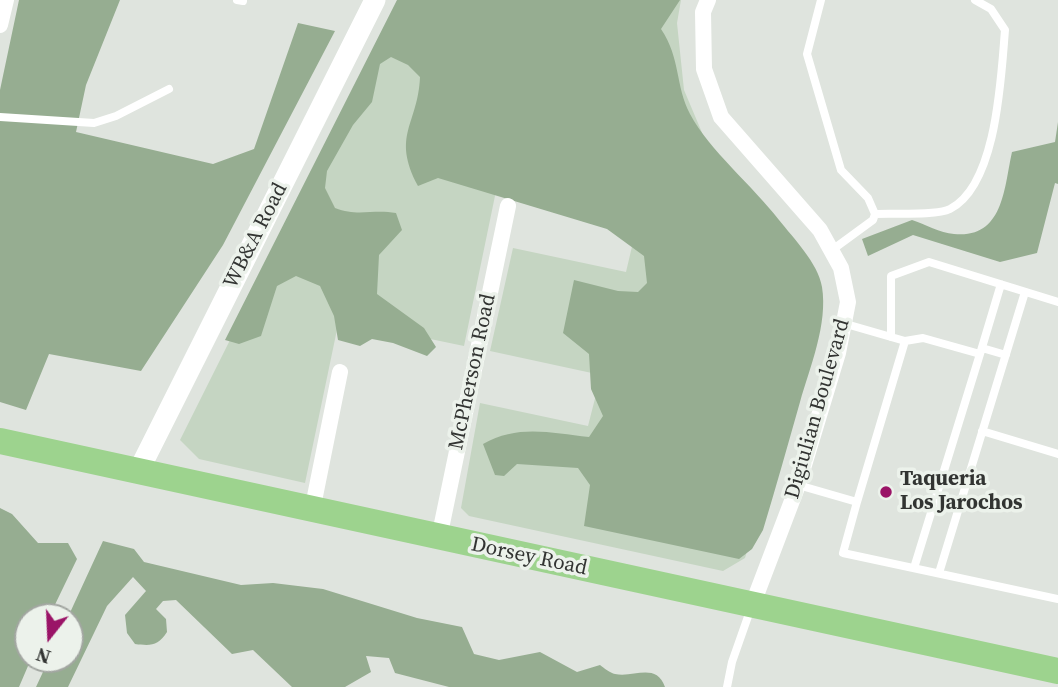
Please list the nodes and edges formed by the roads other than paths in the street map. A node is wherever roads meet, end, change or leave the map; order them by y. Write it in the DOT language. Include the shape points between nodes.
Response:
graph roads {
  1 [pos="6,0"];
  2 [pos="375,0"];
  3 [pos="708,0"];
  4 [pos="821,0"];
  5 [pos="975,0"];
  6 [pos="0,25"];
  7 [pos="169,89"];
  8 [pos="0,117"];
  9 [pos="508,206"];
  10 [pos="875,214"];
  11 [pos="832,250"];
  12 [pos="1001,284"];
  13 [pos="1025,292"];
  14 [pos="1058,302"];
  15 [pos="846,324"];
  16 [pos="891,337"];
  17 [pos="905,341"];
  18 [pos="981,351"];
  19 [pos="1006,355"];
  20 [pos="340,372"];
  21 [pos="982,431"];
  22 [pos="0,441"];
  23 [pos="1058,454"];
  24 [pos="138,472"];
  25 [pos="798,485"];
  26 [pos="857,502"];
  27 [pos="312,510"];
  28 [pos="439,538"];
  29 [pos="914,568"];
  30 [pos="939,573"];
  31 [pos="1058,599"];
  32 [pos="752,606"];
  33 [pos="1058,671"];
  34 [pos="727,687"];
  1 -- 6 [label="street"];
  2 -- 24 [label="street, WB&A Road"];
  3 -- 11 [label="street, Digiulian Boulevard" via="703,12 704,69 721,117"];
  4 -- 10 [label="lane" via="807,54 841,170 868,198"];
  5 -- 10 [label="lane" via="995,13 1005,30 994,126 976,185 967,198 947,211"];
  7 -- 8 [label="lane" via="94,123"];
  9 -- 28 [label="street, McPherson Road"];
  10 -- 11 [label="lane"];
  11 -- 15 [label="street, Digiulian Boulevard" via="846,286"];
  12 -- 13 [label="lane"];
  12 -- 16 [label="lane" via="929,262 891,276"];
  12 -- 18 [label="lane"];
  13 -- 14 [label="lane"];
  13 -- 19 [label="lane"];
  15 -- 16 [label="lane"];
  15 -- 25 [label="street, Digiulian Boulevard"];
  16 -- 17 [label="lane"];
  17 -- 18 [label="lane" via="923,338"];
  17 -- 26 [label="lane"];
  18 -- 19 [label="lane"];
  18 -- 29 [label="lane"];
  19 -- 21 [label="lane"];
  20 -- 27 [label="street"];
  21 -- 23 [label="lane"];
  21 -- 30 [label="lane"];
  22 -- 24 [label="main road, Dorsey Road"];
  24 -- 27 [label="main road, Dorsey Road"];
  25 -- 26 [label="lane"];
  25 -- 32 [label="street, Digiulian Boulevard"];
  26 -- 29 [label="lane" via="843,552"];
  27 -- 28 [label="main road, Dorsey Road"];
  28 -- 32 [label="main road, Dorsey Road"];
  29 -- 30 [label="lane"];
  30 -- 31 [label="lane"];
  32 -- 33 [label="main road, Dorsey Road"];
  32 -- 34 [label="lane"];
}
